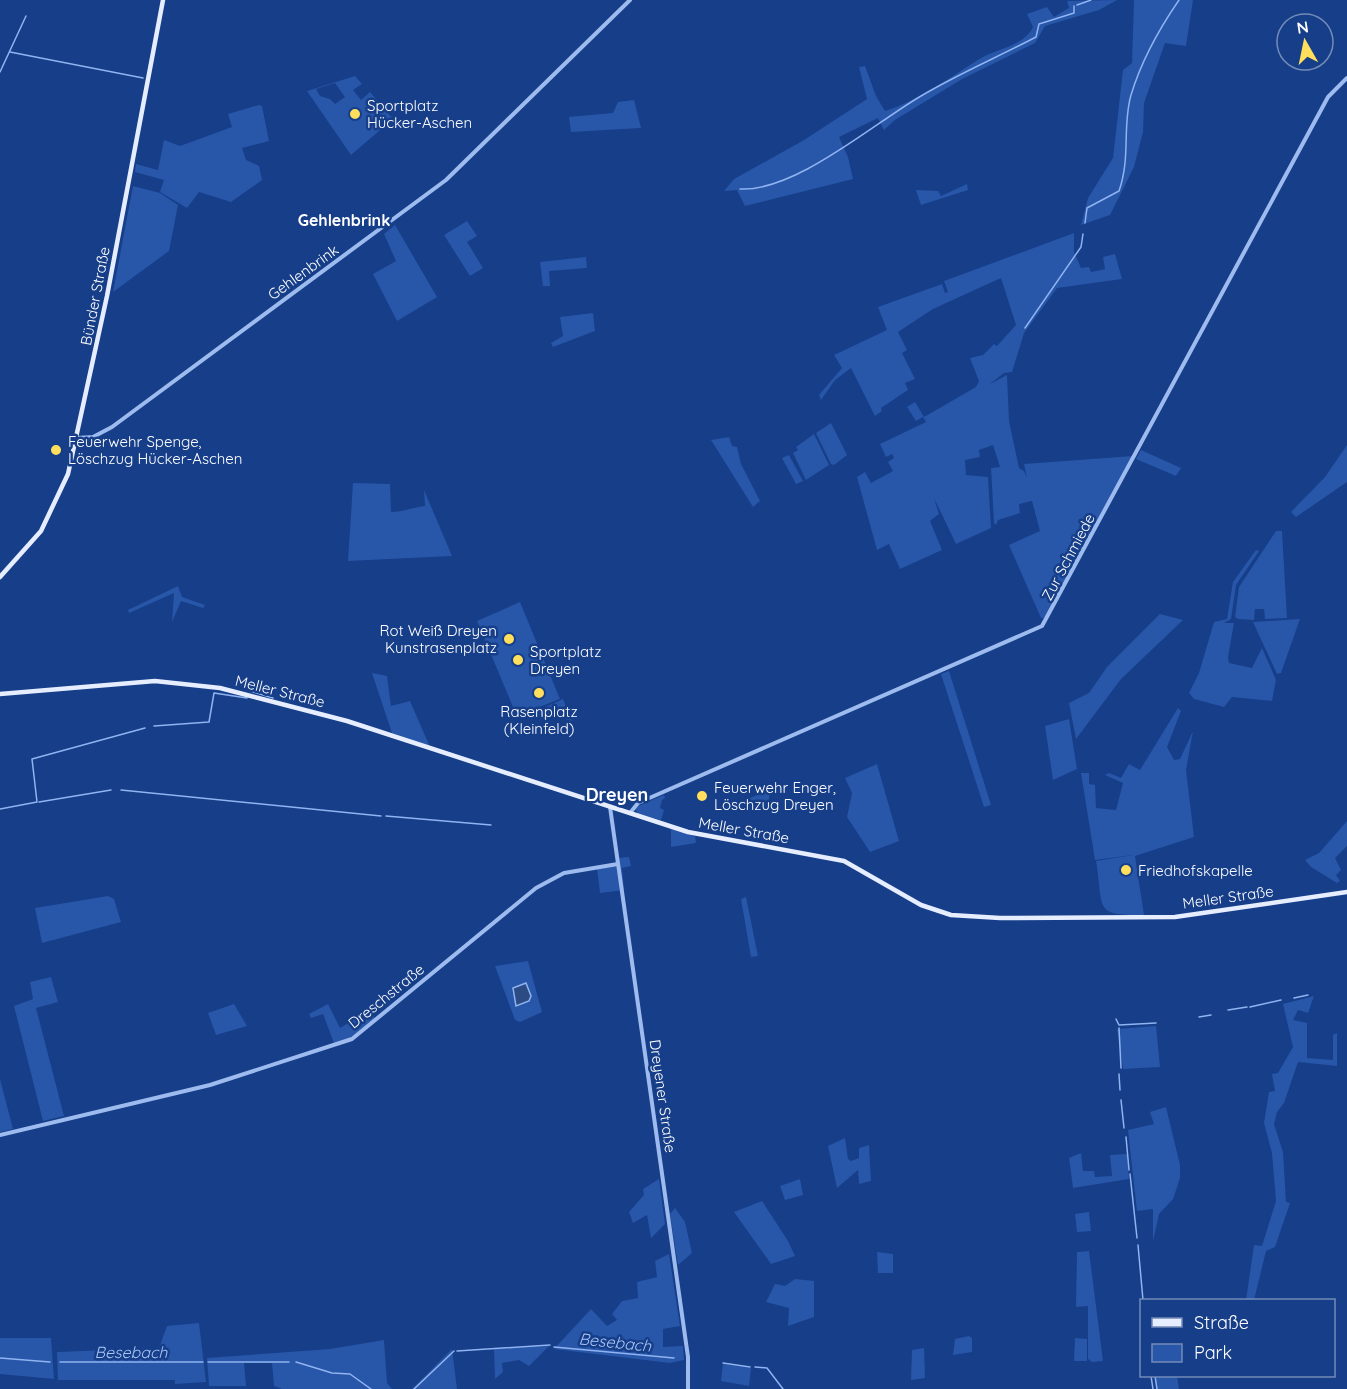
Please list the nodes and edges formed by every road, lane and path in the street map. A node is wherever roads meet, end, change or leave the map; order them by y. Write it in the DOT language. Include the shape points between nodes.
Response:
graph roads {
  1 [pos="163,0"];
  2 [pos="630,0"];
  3 [pos="1347,78"];
  4 [pos="77,438"];
  5 [pos="0,577"];
  6 [pos="0,694"];
  7 [pos="610,807"];
  8 [pos="630,813"];
  9 [pos="618,864"];
  10 [pos="1347,892"];
  11 [pos="0,1135"];
  12 [pos="688,1389"];
  1 -- 4 [label="main road, Bünder Straße"];
  2 -- 4 [label="street, Gehlenbrink" via="473,155 421,200 112,427 93,437"];
  3 -- 8 [label="street, Zur Schmiede" via="1328,97 1042,626 638,803"];
  4 -- 5 [label="main road, Bünder Straße" via="62,489 41,531"];
  6 -- 7 [label="main road, Meller Straße" via="155,681 207,686 347,721"];
  7 -- 8 [label="main road, Meller Straße"];
  7 -- 9 [label="street, Dreyener Straße"];
  8 -- 10 [label="main road, Meller Straße" via="688,832 844,861 921,905 969,917 1175,917"];
  9 -- 11 [label="street, Dreschstraße" via="549,879 352,1039 210,1085"];
  9 -- 12 [label="street, Dreyener Straße" via="688,1357"];
}
